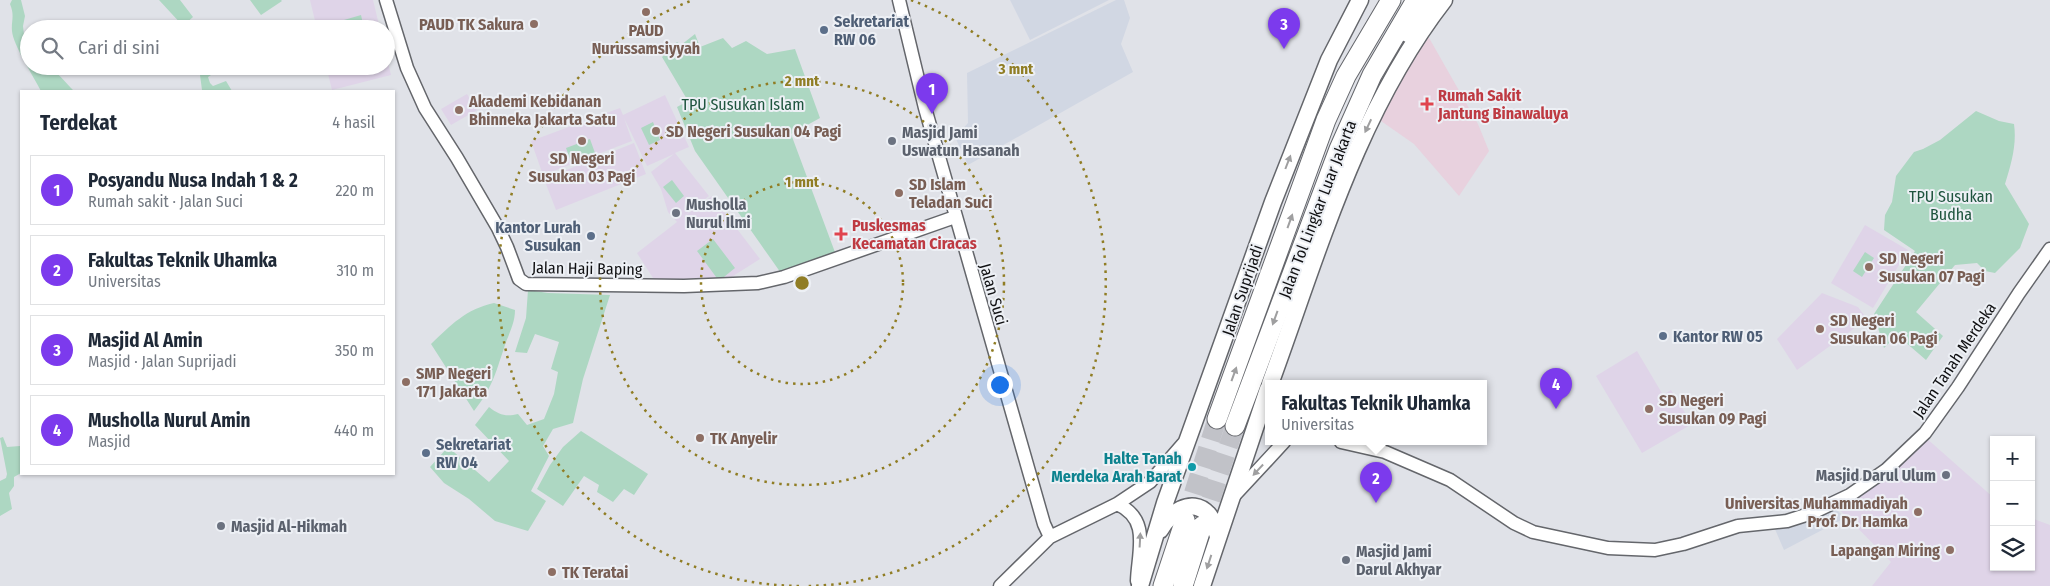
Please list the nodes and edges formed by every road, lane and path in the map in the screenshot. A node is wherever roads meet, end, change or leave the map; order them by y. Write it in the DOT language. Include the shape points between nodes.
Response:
graph roads {
  1 [pos="386,0"];
  2 [pos="899,0"];
  3 [pos="1360,0"];
  4 [pos="1380,0"];
  5 [pos="1391,0"];
  6 [pos="1416,0"];
  7 [pos="1433,0"];
  8 [pos="1444,0"];
  9 [pos="392,20"];
  10 [pos="395,28"];
  11 [pos="1346,76"];
  12 [pos="1363,94"];
  13 [pos="955,217"];
  14 [pos="2050,249"];
  15 [pos="1273,380"];
  16 [pos="1265,403"];
  17 [pos="1217,419"];
  18 [pos="1235,426"];
  19 [pos="1190,434"];
  20 [pos="1281,445"];
  21 [pos="1357,445"];
  22 [pos="1231,499"];
  23 [pos="1117,504"];
  24 [pos="1218,536"];
  25 [pos="1050,537"];
  26 [pos="1153,543"];
  27 [pos="1000,586"];
  28 [pos="1138,586"];
  29 [pos="1163,586"];
  30 [pos="1183,586"];
  31 [pos="1202,586"];
  1 -- 9 [label="street, Jalan Haji Baping"];
  2 -- 13 [label="street, Jalan Suci"];
  19 -- 3 [label="main road, Jalan Suprijadi, one-way" via="1310,107 1329,60"];
  4 -- 11 [label="highway" via="1359,36"];
  5 -- 11 [label="highway, Jalan Tol Lingkar Luar Jakarta"];
  6 -- 12 [label="highway, Jalan Tol Lingkar Luar Jakarta"];
  7 -- 12 [label="highway"];
  8 -- 15 [label="main road, one-way" via="1404,58 1366,131 1339,195"];
  10 -- 13 [label="street, Jalan Haji Baping" via="425,108 458,158 498,228 519,279 526,284 684,286 758,283 784,277"];
  17 -- 11 [label="highway, Jalan Tol Lingkar Luar Jakarta, one-way" via="1326,120"];
  12 -- 18 [label="highway, Jalan Tol Lingkar Luar Jakarta, one-way" via="1326,181"];
  13 -- 25 [label="street, Jalan Suci"];
  14 -- 21 [label="street, Jalan Tanah Merdeka" via="1925,433 1862,487 1798,518 1732,527 1656,550 1608,548 1533,532 1514,523 1466,489 1431,471 1378,449"];
  16 -- 22 [label="main road"];
  19 -- 23 [label="street" via="1156,476"];
  19 -- 26 [label="main road, Jalan Suprijadi"];
  20 -- 22 [label="street, one-way"];
  22 -- 24 [label="main road"];
  23 -- 25 [label="street"];
  28 -- 23 [label="street, one-way" via="1140,532 1130,511"];
  24 -- 26 [label="main road" via="1208,514 1188,507 1172,514"];
  24 -- 31 [label="main road, one-way"];
  25 -- 27 [label="street"];
  26 -- 28 [label="main road, Jalan Suprijadi"];
  29 -- 30 [label="highway" via="1193,523"];
}
